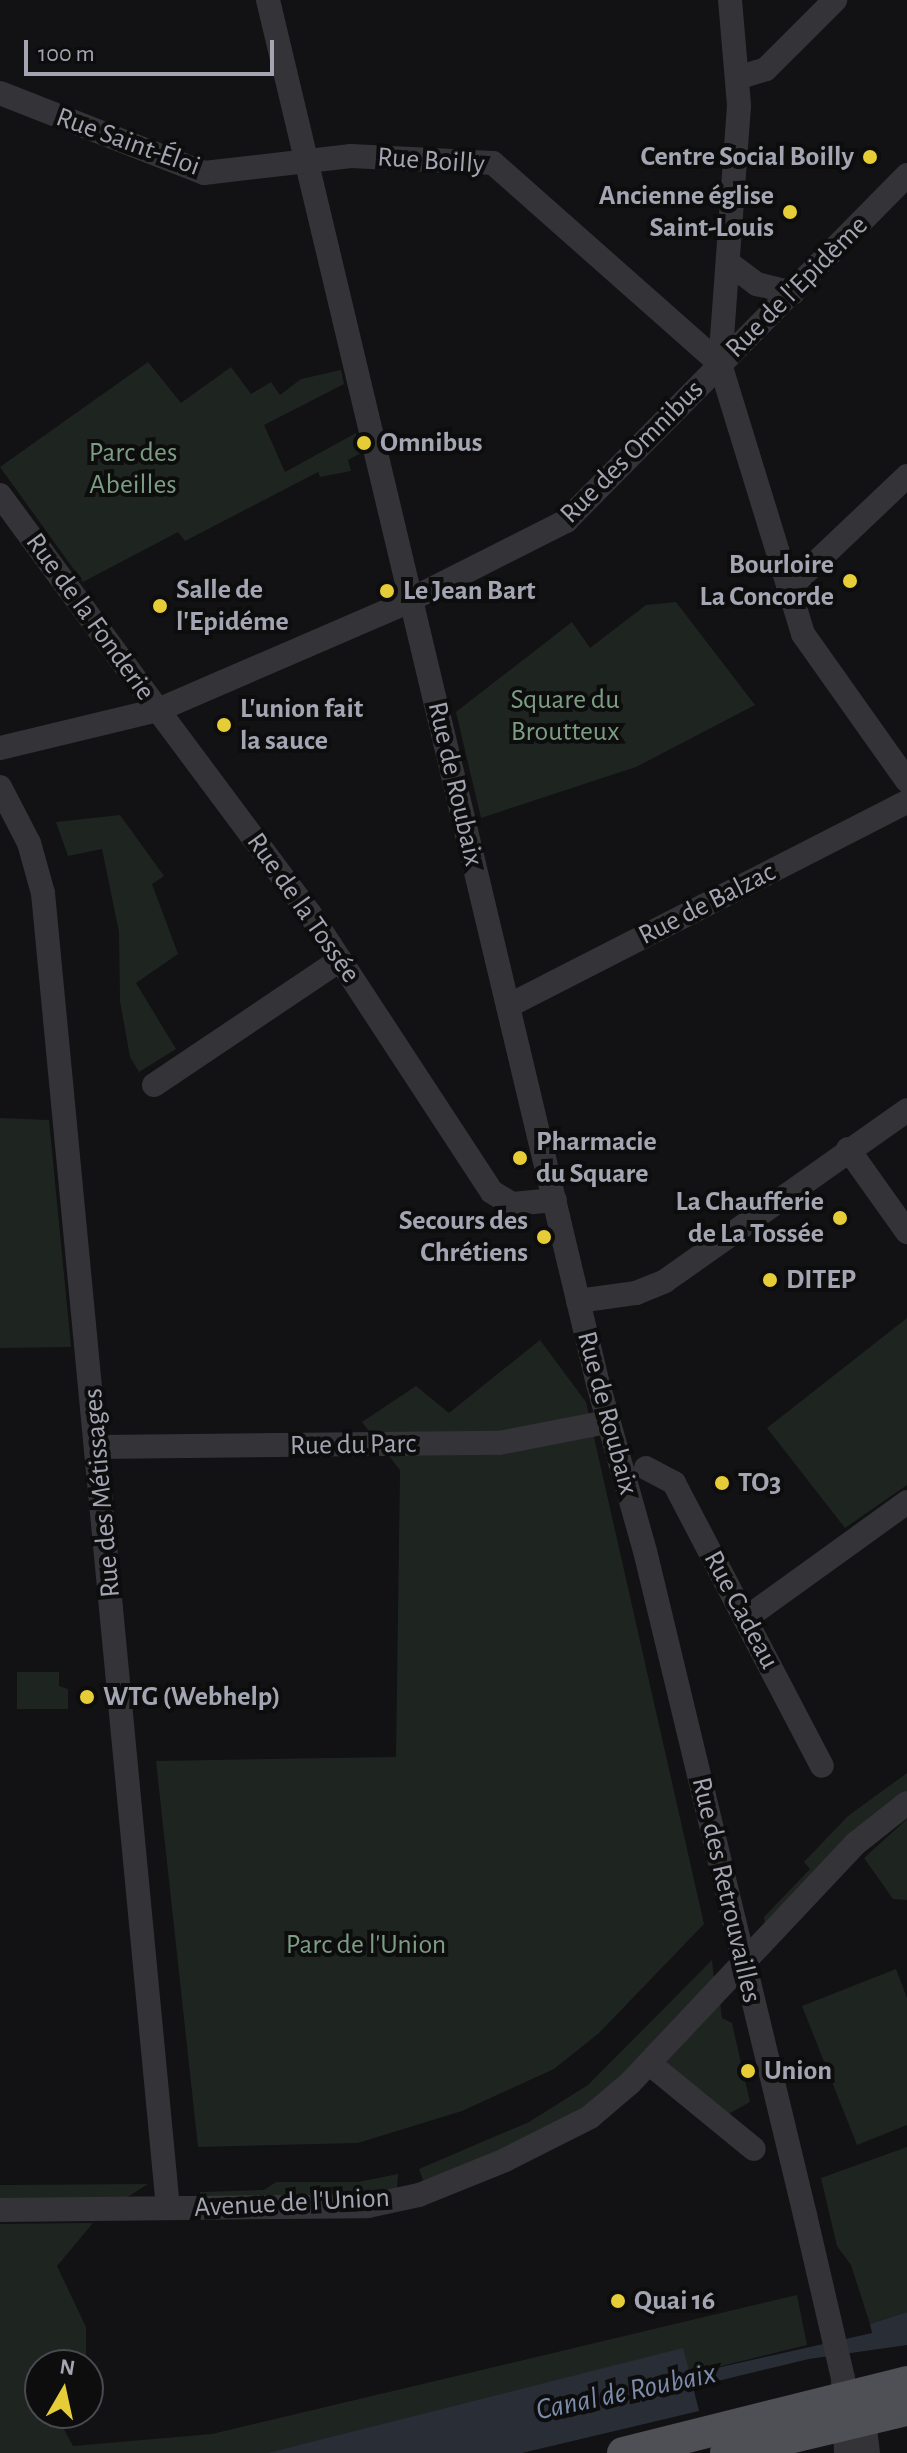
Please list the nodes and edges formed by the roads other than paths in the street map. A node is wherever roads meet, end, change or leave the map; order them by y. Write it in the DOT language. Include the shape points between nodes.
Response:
graph roads {
  1 [pos="268,0"];
  2 [pos="730,0"];
  3 [pos="835,0"];
  4 [pos="737,78"];
  5 [pos="0,93"];
  6 [pos="307,164"];
  7 [pos="905,181"];
  8 [pos="730,264"];
  9 [pos="793,293"];
  10 [pos="720,364"];
  11 [pos="907,476"];
  12 [pos="0,495"];
  13 [pos="788,589"];
  14 [pos="411,600"];
  15 [pos="158,710"];
  16 [pos="0,748"];
  17 [pos="907,781"];
  18 [pos="0,787"];
  19 [pos="907,802"];
  20 [pos="340,960"];
  21 [pos="508,1006"];
  22 [pos="154,1085"];
  23 [pos="907,1110"];
  24 [pos="848,1149"];
  25 [pos="555,1200"];
  26 [pos="907,1232"];
  27 [pos="578,1301"];
  28 [pos="607,1422"];
  29 [pos="98,1447"];
  30 [pos="646,1468"];
  31 [pos="907,1502"];
  32 [pos="649,1565"];
  33 [pos="745,1619"];
  34 [pos="822,1766"];
  35 [pos="907,1803"];
  36 [pos="744,1961"];
  37 [pos="650,2064"];
  38 [pos="754,2149"];
  39 [pos="168,2208"];
  40 [pos="0,2210"];
  41 [pos="907,2382"];
  42 [pos="852,2405"];
  43 [pos="907,2410"];
  44 [pos="623,2453"];
  45 [pos="726,2453"];
  46 [pos="868,2453"];
  1 -- 6 [label="street, Rue de Roubaix"];
  2 -- 4 [label="street"];
  3 -- 4 [label="street" via="766,69"];
  4 -- 8 [label="street"];
  5 -- 6 [label="street, Rue Saint-Éloi" via="204,173"];
  6 -- 10 [label="street, Rue Boilly" via="385,157 500,166"];
  6 -- 14 [label="street, Rue de Roubaix"];
  7 -- 9 [label="street, Rue de l'Epidème"];
  8 -- 9 [label="street" via="757,284"];
  8 -- 10 [label="street"];
  9 -- 10 [label="street, Rue de l'Epidème"];
  10 -- 13 [label="street"];
  10 -- 14 [label="street, Rue des Omnibus" via="566,521"];
  11 -- 13 [label="street"];
  12 -- 15 [label="street, Rue de la Fonderie"];
  13 -- 17 [label="street" via="807,640"];
  14 -- 15 [label="street, Rue de la Fonderie"];
  14 -- 21 [label="street, Rue de Roubaix"];
  15 -- 16 [label="street"];
  15 -- 20 [label="street, Rue de la Tossée"];
  18 -- 29 [label="street, Rue des Métissages" via="29,843 43,893"];
  19 -- 21 [label="street, Rue de Balzac"];
  20 -- 22 [label="street"];
  20 -- 25 [label="street, Rue de la Tossée" via="495,1196 520,1205"];
  21 -- 25 [label="street, Rue de Roubaix"];
  23 -- 24 [label="street"];
  24 -- 26 [label="street"];
  24 -- 27 [label="street" via="665,1281 636,1293"];
  25 -- 27 [label="street, Rue de Roubaix"];
  27 -- 28 [label="street, Rue de Roubaix"];
  28 -- 29 [label="street, Rue du Parc" via="499,1443"];
  28 -- 32 [label="street, Rue de Roubaix"];
  29 -- 39 [label="street, Rue des Métissages"];
  30 -- 33 [label="street, Rue Cadeau" via="674,1483"];
  31 -- 33 [label="street"];
  32 -- 36 [label="street, Rue des Retrouvailles"];
  33 -- 34 [label="street, Rue Cadeau"];
  35 -- 36 [label="street, Avenue de l'Union" via="876,1826"];
  36 -- 37 [label="street, Avenue de l'Union"];
  36 -- 42 [label="street, Rue des Retrouvailles" via="805,2215 833,2303"];
  37 -- 38 [label="street"];
  37 -- 39 [label="street, Avenue de l'Union" via="567,2130 419,2195 356,2207"];
  39 -- 40 [label="street, Avenue de l'Union"];
  41 -- 42 [label="main road"];
  42 -- 43 [label="main road"];
  42 -- 44 [label="main road"];
  42 -- 45 [label="main road"];
  42 -- 46 [label="street, Rue des Retrouvailles"];
}
